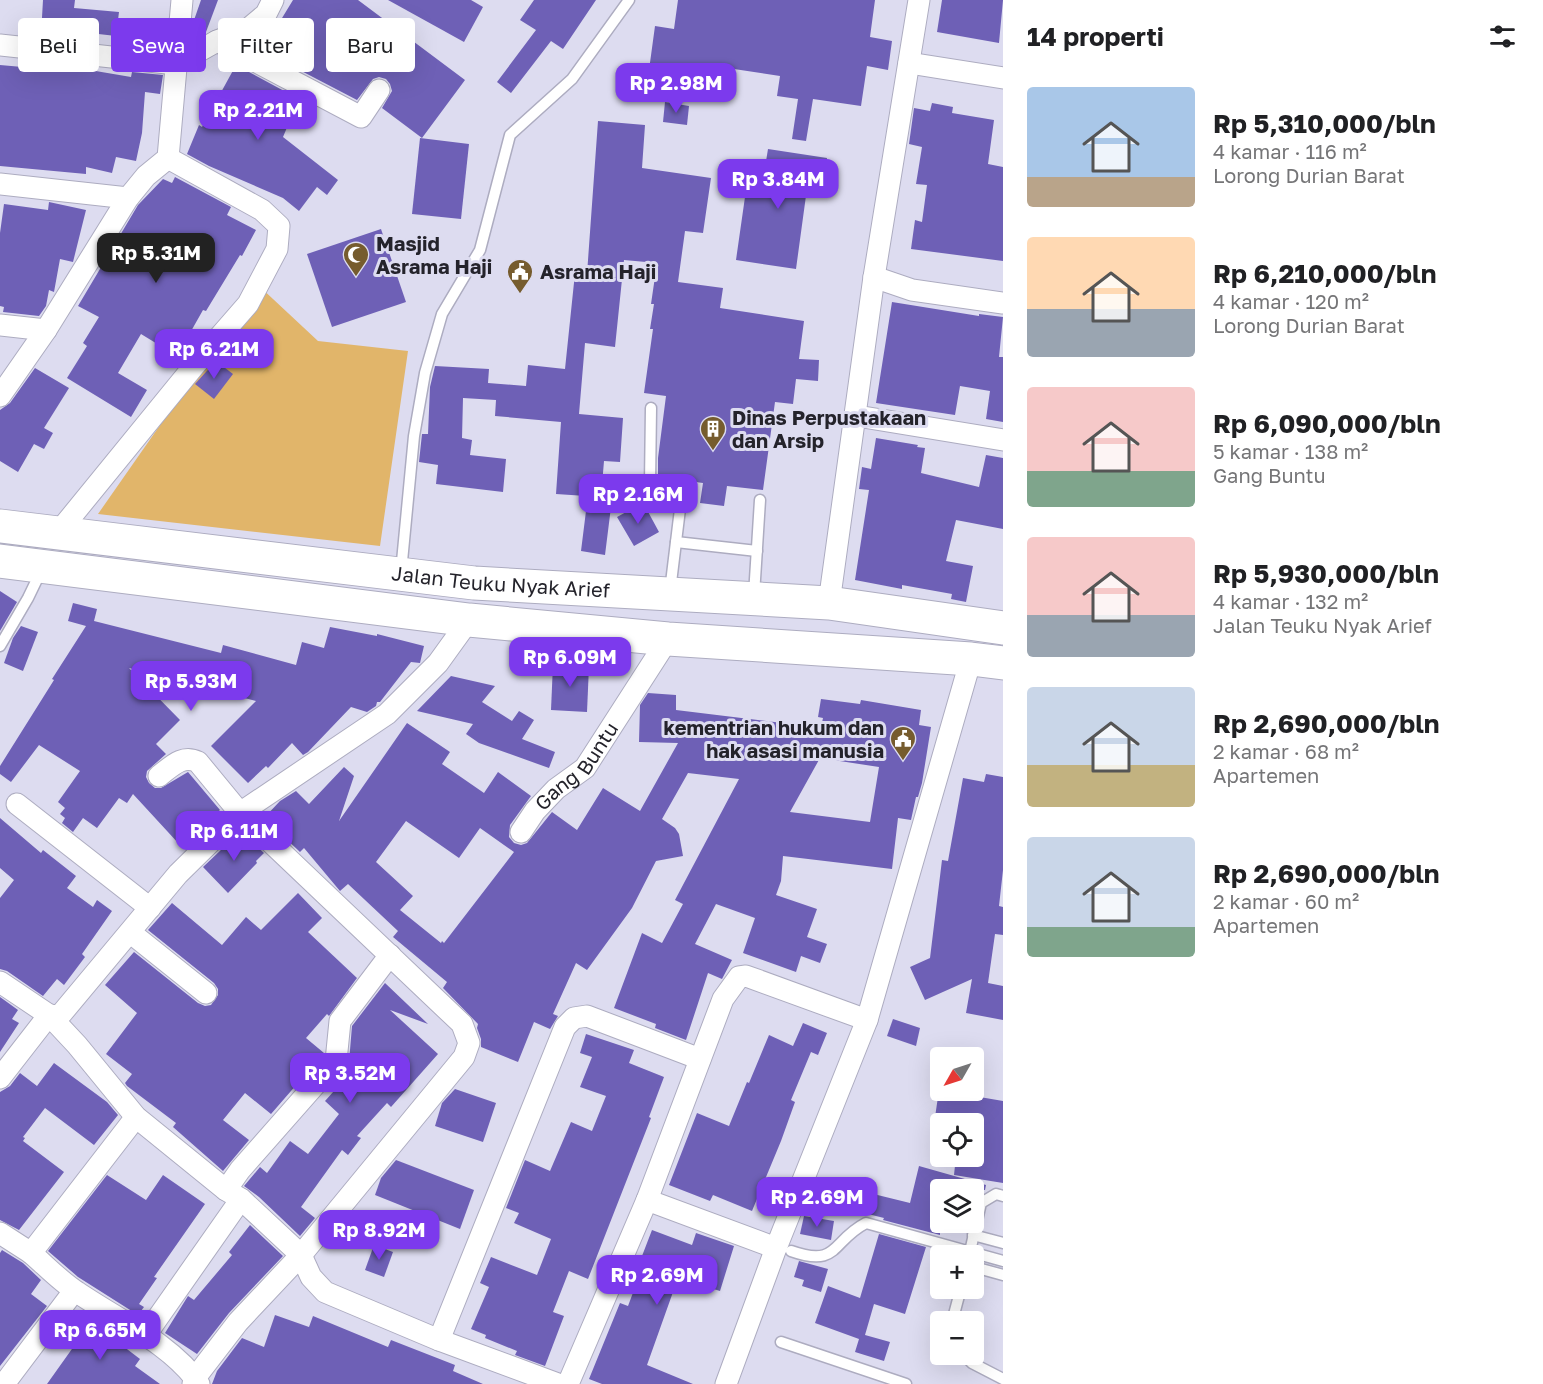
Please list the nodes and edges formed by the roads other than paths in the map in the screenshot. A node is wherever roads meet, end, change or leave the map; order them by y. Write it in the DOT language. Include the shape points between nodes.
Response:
graph roads {
  1 [pos="182,0"];
  2 [pos="273,0"];
  3 [pos="629,0"];
  4 [pos="919,0"];
  5 [pos="180,18"];
  6 [pos="217,41"];
  7 [pos="0,45"];
  8 [pos="206,47"];
  9 [pos="111,57"];
  10 [pos="909,63"];
  11 [pos="175,72"];
  12 [pos="1003,78"];
  13 [pos="379,90"];
  14 [pos="168,158"];
  15 [pos="0,184"];
  16 [pos="128,198"];
  17 [pos="874,277"];
  18 [pos="1003,303"];
  19 [pos="0,325"];
  20 [pos="46,330"];
  21 [pos="0,396"];
  22 [pos="651,408"];
  23 [pos="857,416"];
  24 [pos="1003,440"];
  25 [pos="760,500"];
  26 [pos="0,526"];
  27 [pos="57,534"];
  28 [pos="676,542"];
  29 [pos="757,552"];
  30 [pos="0,561"];
  31 [pos="43,566"];
  32 [pos="401,573"];
  33 [pos="670,594"];
  34 [pos="754,598"];
  35 [pos="830,603"];
  36 [pos="469,620"];
  37 [pos="1003,628"];
  38 [pos="668,639"];
  39 [pos="0,646"];
  40 [pos="971,659"];
  41 [pos="1003,663"];
  42 [pos="159,776"];
  43 [pos="17,804"];
  44 [pos="240,813"];
  45 [pos="521,832"];
  46 [pos="150,908"];
  47 [pos="131,933"];
  48 [pos="390,955"];
  49 [pos="0,982"];
  50 [pos="206,993"];
  51 [pos="49,1015"];
  52 [pos="867,1020"];
  53 [pos="700,1059"];
  54 [pos="0,1078"];
  55 [pos="136,1117"];
  56 [pos="234,1194"];
  57 [pos="1003,1196"];
  58 [pos="647,1200"];
  59 [pos="0,1233"];
  60 [pos="973,1235"];
  61 [pos="1003,1243"];
  62 [pos="939,1245"];
  63 [pos="971,1245"];
  64 [pos="783,1249"];
  65 [pos="31,1253"];
  66 [pos="301,1255"];
  67 [pos="984,1257"];
  68 [pos="1003,1261"];
  69 [pos="984,1270"];
  70 [pos="1003,1275"];
  71 [pos="74,1291"];
  72 [pos="145,1336"];
  73 [pos="439,1340"];
  74 [pos="781,1342"];
  75 [pos="976,1365"];
  76 [pos="1003,1379"];
  77 [pos="196,1382"];
  78 [pos="4,1384"];
  79 [pos="558,1384"];
  80 [pos="568,1384"];
  81 [pos="726,1384"];
  82 [pos="906,1384"];
  1 -- 5 [label="street"];
  2 -- 6 [label="street" via="266,14 248,29"];
  3 -- 32 [label="lane" via="572,79 510,135 480,250 442,314 425,373 414,436"];
  4 -- 10 [label="street"];
  6 -- 8 [label="street"];
  6 -- 13 [label="street" via="361,117"];
  7 -- 9 [label="street"];
  10 -- 12 [label="street"];
  10 -- 17 [label="street"];
  11 -- 14 [label="street"];
  14 -- 16 [label="street"];
  14 -- 27 [label="street" via="262,210 279,225 277,249 248,304"];
  15 -- 16 [label="street"];
  16 -- 20 [label="street"];
  17 -- 18 [label="street" via="912,290"];
  17 -- 23 [label="street"];
  19 -- 20 [label="street"];
  20 -- 21 [label="street"];
  22 -- 28 [label="lane" via="650,483 657,493 677,502 680,509"];
  23 -- 24 [label="street"];
  23 -- 35 [label="street"];
  25 -- 29 [label="lane"];
  26 -- 27 [label="highway, Jalan Teuku Nyak Arief"];
  27 -- 32 [label="highway, Jalan Teuku Nyak Arief"];
  28 -- 29 [label="lane"];
  28 -- 33 [label="lane"];
  29 -- 34 [label="lane"];
  30 -- 31 [label="highway, Jalan Teuku Nyak Arief"];
  31 -- 36 [label="highway, Jalan Teuku Nyak Arief"];
  31 -- 39 [label="lane"];
  32 -- 33 [label="highway, Jalan Teuku Nyak Arief" via="474,583"];
  33 -- 34 [label="highway, Jalan Teuku Nyak Arief"];
  34 -- 35 [label="highway, Jalan Teuku Nyak Arief"];
  35 -- 37 [label="highway, Jalan Teuku Nyak Arief"];
  36 -- 38 [label="highway, Jalan Teuku Nyak Arief"];
  36 -- 44 [label="street" via="438,663 387,714"];
  38 -- 40 [label="highway, Jalan Teuku Nyak Arief"];
  38 -- 45 [label="street, Gang Buntu" via="585,768 556,789"];
  40 -- 41 [label="highway, Jalan Teuku Nyak Arief"];
  40 -- 52 [label="street"];
  42 -- 44 [label="street" via="182,759 192,759"];
  43 -- 46 [label="street"];
  44 -- 46 [label="street" via="178,874"];
  44 -- 48 [label="street"];
  46 -- 47 [label="street"];
  47 -- 50 [label="street"];
  47 -- 51 [label="street" via="62,1013"];
  48 -- 56 [label="street" via="340,1021 336,1061 240,1170"];
  48 -- 66 [label="street" via="462,1024 469,1043 464,1057"];
  49 -- 51 [label="street"];
  51 -- 54 [label="street"];
  51 -- 55 [label="street"];
  52 -- 53 [label="street" via="746,976 739,977 723,999"];
  52 -- 64 [label="street"];
  53 -- 58 [label="street"];
  53 -- 73 [label="street" via="587,1016 574,1018 565,1027"];
  55 -- 56 [label="street"];
  55 -- 65 [label="street"];
  56 -- 66 [label="street"];
  56 -- 72 [label="street"];
  57 -- 60 [label="lane" via="996,1194 981,1203"];
  58 -- 64 [label="street"];
  58 -- 80 [label="street"];
  59 -- 65 [label="street"];
  60 -- 61 [label="lane"];
  60 -- 63 [label="lane"];
  62 -- 64 [label="lane" via="866,1223 853,1230 835,1251 820,1257"];
  64 -- 81 [label="street"];
  65 -- 71 [label="street"];
  66 -- 73 [label="street" via="311,1277 325,1292"];
  66 -- 77 [label="street" via="238,1322"];
  67 -- 68 [label="lane"];
  69 -- 70 [label="lane"];
  71 -- 72 [label="street"];
  71 -- 78 [label="street"];
  72 -- 77 [label="street" via="177,1359"];
  73 -- 79 [label="street"];
  74 -- 82 [label="lane"];
  75 -- 76 [label="lane"];
}
